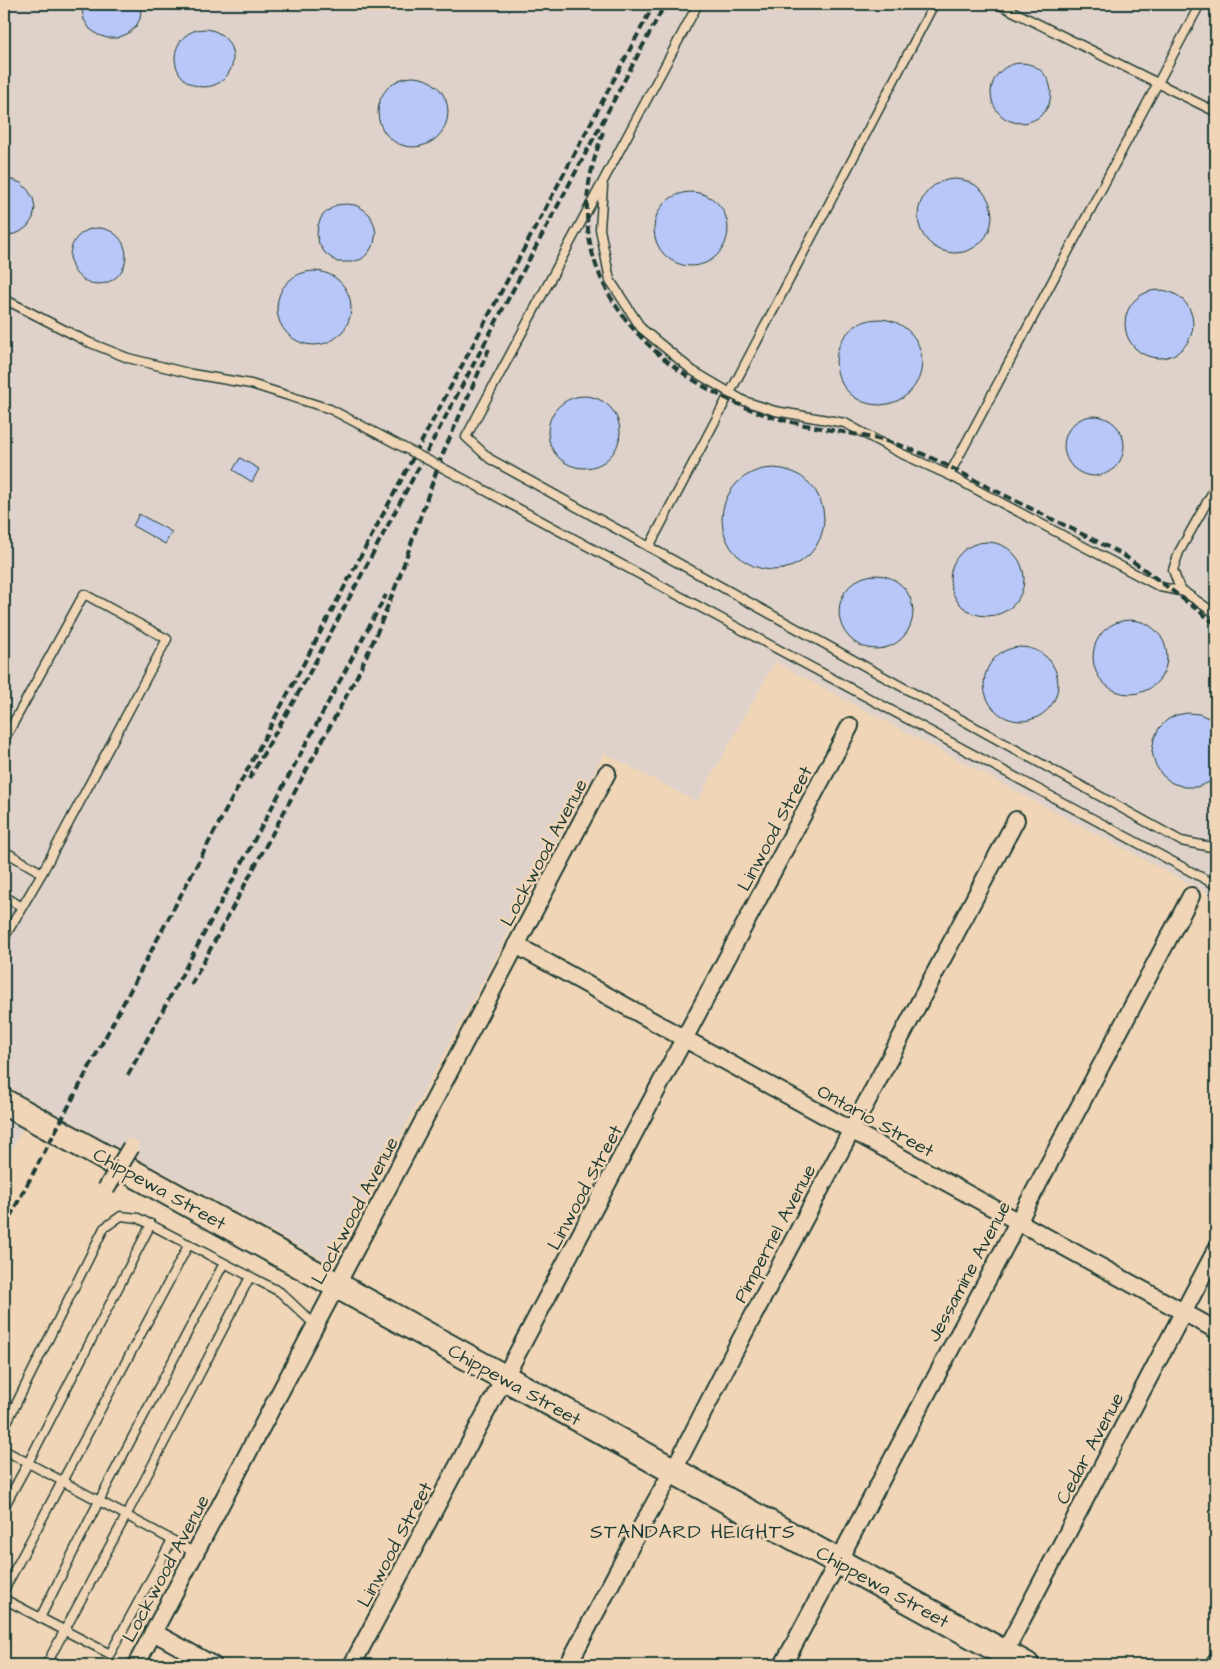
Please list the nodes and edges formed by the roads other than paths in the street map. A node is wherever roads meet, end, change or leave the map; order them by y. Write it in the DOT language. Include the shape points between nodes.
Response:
graph roads {
  1 [pos="698,4"];
  2 [pos="934,4"];
  3 [pos="998,4"];
  4 [pos="1200,4"];
  5 [pos="1158,82"];
  6 [pos="1216,112"];
  7 [pos="604,182"];
  8 [pos="4,299"];
  9 [pos="729,392"];
  10 [pos="949,475"];
  11 [pos="1216,486"];
  12 [pos="649,546"];
  13 [pos="1185,592"];
  14 [pos="1216,614"];
  15 [pos="850,726"];
  16 [pos="4,740"];
  17 [pos="607,773"];
  18 [pos="1016,820"];
  19 [pos="1216,848"];
  20 [pos="4,851"];
  21 [pos="42,873"];
  22 [pos="1216,885"];
  23 [pos="4,896"];
  24 [pos="1191,896"];
  25 [pos="22,907"];
  26 [pos="4,938"];
  27 [pos="516,945"];
  28 [pos="685,1039"];
  29 [pos="4,1102"];
  30 [pos="851,1130"];
  31 [pos="130,1147"];
  32 [pos="106,1189"];
  33 [pos="1018,1220"];
  34 [pos="151,1224"];
  35 [pos="189,1244"];
  36 [pos="1216,1250"];
  37 [pos="224,1263"];
  38 [pos="250,1277"];
  39 [pos="338,1286"];
  40 [pos="1183,1312"];
  41 [pos="316,1326"];
  42 [pos="1216,1330"];
  43 [pos="505,1378"];
  44 [pos="4,1428"];
  45 [pos="4,1450"];
  46 [pos="28,1464"];
  47 [pos="672,1470"];
  48 [pos="62,1482"];
  49 [pos="99,1501"];
  50 [pos="4,1507"];
  51 [pos="126,1516"];
  52 [pos="172,1540"];
  53 [pos="195,1553"];
  54 [pos="838,1562"];
  55 [pos="4,1590"];
  56 [pos="4,1599"];
  57 [pos="40,1618"];
  58 [pos="64,1631"];
  59 [pos="153,1632"];
  60 [pos="1010,1661"];
  61 [pos="1216,1661"];
  62 [pos="46,1665"];
  63 [pos="136,1665"];
  64 [pos="213,1665"];
  65 [pos="352,1665"];
  66 [pos="568,1665"];
  67 [pos="783,1665"];
  68 [pos="1214,1665"];
  1 -- 7 [label="lane"];
  2 -- 9 [label="lane"];
  3 -- 5 [label="lane"];
  4 -- 5 [label="lane"];
  5 -- 6 [label="lane"];
  5 -- 10 [label="lane"];
  7 -- 9 [label="lane" via="600,229 610,280 641,328 693,371"];
  7 -- 12 [label="lane" via="466,437 490,459"];
  8 -- 22 [label="lane, bridge" via="88,342 128,358 251,384 330,409"];
  9 -- 10 [label="lane" via="775,411 845,423"];
  9 -- 12 [label="lane"];
  10 -- 13 [label="lane" via="1160,587"];
  11 -- 13 [label="lane" via="1179,552 1173,570 1180,589"];
  12 -- 19 [label="lane" via="1181,841"];
  13 -- 14 [label="lane"];
  15 -- 28 [label="street, Linwood Street"];
  16 -- 21 [label="lane" via="84,594 167,639"];
  17 -- 27 [label="street, Lockwood Avenue"];
  18 -- 30 [label="street, Pimpernel Avenue"];
  20 -- 21 [label="lane"];
  21 -- 25 [label="lane"];
  23 -- 25 [label="lane"];
  24 -- 33 [label="street, Jessamine Avenue"];
  25 -- 26 [label="lane"];
  27 -- 28 [label="street, Ontario Street"];
  27 -- 39 [label="street, Lockwood Avenue"];
  28 -- 30 [label="street, Ontario Street"];
  28 -- 43 [label="street, Linwood Street"];
  29 -- 39 [label="main road, Chippewa Street"];
  30 -- 33 [label="street, Ontario Street"];
  30 -- 47 [label="street, Pimpernel Avenue"];
  31 -- 32 [label="street, bridge"];
  33 -- 40 [label="street, Ontario Street"];
  33 -- 54 [label="street, Jessamine Avenue"];
  34 -- 35 [label="lane"];
  34 -- 44 [label="lane" via="121,1216 104,1228"];
  34 -- 46 [label="lane"];
  35 -- 37 [label="lane"];
  35 -- 48 [label="lane"];
  36 -- 40 [label="street, Cedar Avenue"];
  37 -- 38 [label="lane"];
  37 -- 49 [label="lane"];
  38 -- 41 [label="lane" via="280,1292"];
  38 -- 51 [label="lane"];
  39 -- 41 [label="street, Lockwood Avenue"];
  39 -- 43 [label="main road, Chippewa Street"];
  40 -- 42 [label="street, Ontario Street"];
  40 -- 60 [label="street, Cedar Avenue"];
  41 -- 53 [label="street, Lockwood Avenue"];
  43 -- 47 [label="main road, Chippewa Street"];
  43 -- 65 [label="street, Linwood Street"];
  45 -- 46 [label="lane"];
  46 -- 48 [label="lane"];
  46 -- 50 [label="lane"];
  47 -- 54 [label="main road, Chippewa Street"];
  47 -- 66 [label="street, Pimpernel Avenue"];
  48 -- 49 [label="lane"];
  48 -- 55 [label="lane"];
  49 -- 51 [label="lane"];
  49 -- 57 [label="lane"];
  51 -- 52 [label="lane"];
  51 -- 58 [label="lane"];
  52 -- 53 [label="lane"];
  52 -- 58 [label="lane" via="110,1654"];
  53 -- 59 [label="street, Lockwood Avenue"];
  54 -- 60 [label="main road, Chippewa Street"];
  54 -- 67 [label="street, Jessamine Avenue"];
  56 -- 57 [label="lane"];
  57 -- 58 [label="lane"];
  58 -- 62 [label="lane"];
  59 -- 63 [label="street, Lockwood Avenue"];
  59 -- 64 [label="street"];
  61 -- 68 [label="street"];
}
